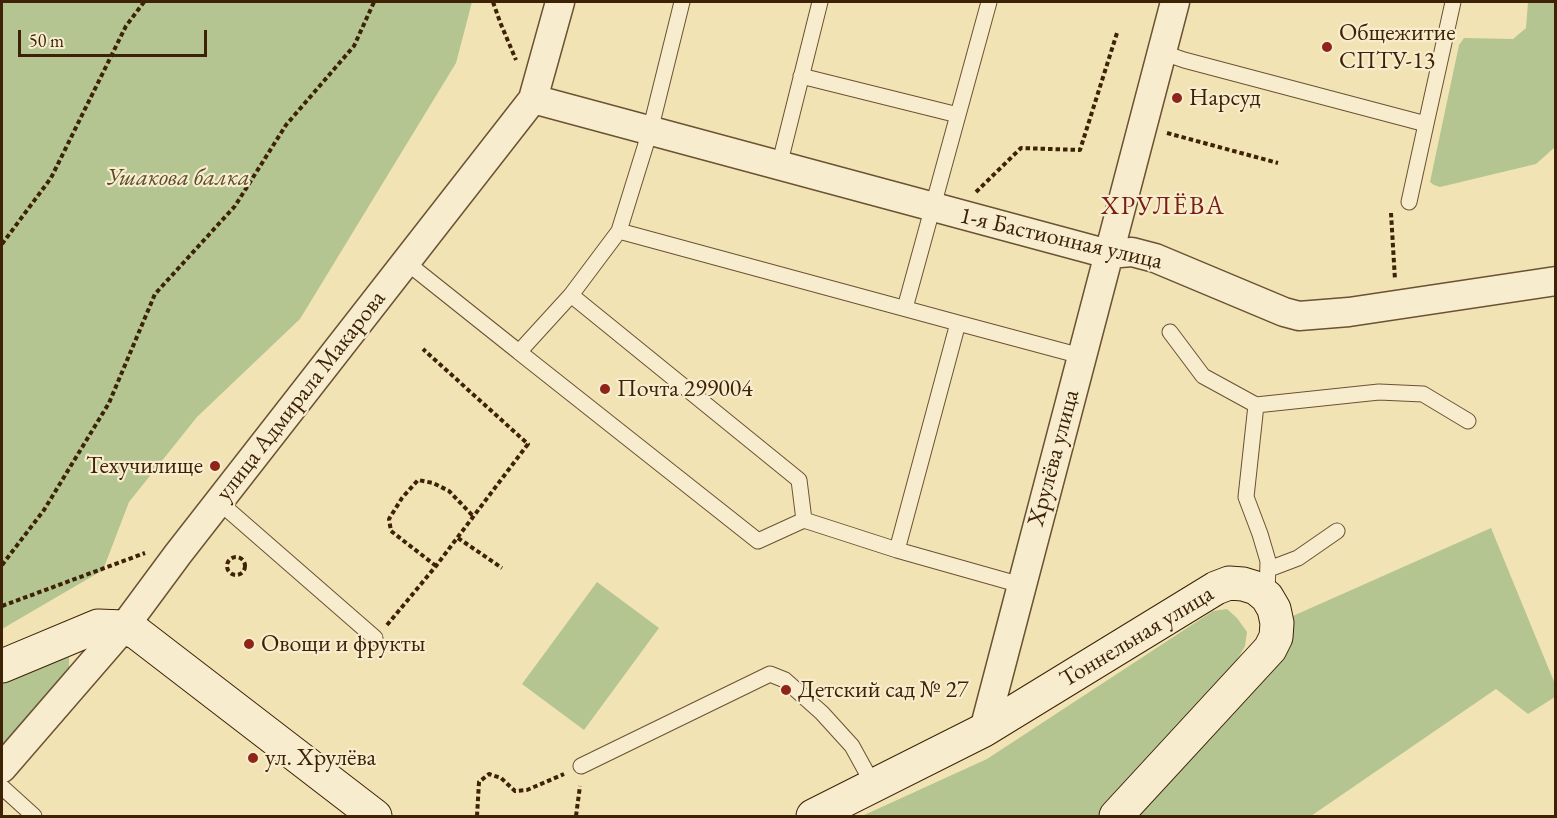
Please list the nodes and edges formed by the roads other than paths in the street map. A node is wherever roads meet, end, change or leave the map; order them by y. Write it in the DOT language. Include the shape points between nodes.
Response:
graph roads {
  1 [pos="560,2"];
  2 [pos="682,2"];
  3 [pos="820,2"];
  4 [pos="989,2"];
  5 [pos="1175,2"];
  6 [pos="1453,2"];
  7 [pos="1161,52"];
  8 [pos="801,76"];
  9 [pos="533,99"];
  10 [pos="958,115"];
  11 [pos="1426,124"];
  12 [pos="650,131"];
  13 [pos="779,166"];
  14 [pos="1409,202"];
  15 [pos="943,210"];
  16 [pos="619,231"];
  17 [pos="1108,254"];
  18 [pos="406,262"];
  19 [pos="1556,281"];
  20 [pos="572,295"];
  21 [pos="905,308"];
  22 [pos="958,323"];
  23 [pos="1170,332"];
  24 [pos="519,352"];
  25 [pos="1081,356"];
  26 [pos="1256,405"];
  27 [pos="1468,421"];
  28 [pos="219,502"];
  29 [pos="804,520"];
  30 [pos="1337,531"];
  31 [pos="897,550"];
  32 [pos="1268,583"];
  33 [pos="1021,585"];
  34 [pos="124,627"];
  35 [pos="375,638"];
  36 [pos="2,666"];
  37 [pos="984,730"];
  38 [pos="581,766"];
  39 [pos="2,768"];
  40 [pos="874,786"];
  41 [pos="2,787"];
  42 [pos="362,813"];
  43 [pos="34,816"];
  44 [pos="813,816"];
  45 [pos="1116,816"];
  1 -- 9 [label="street, улица Адмирала Макарова"];
  2 -- 12 [label="lane"];
  3 -- 8 [label="lane"];
  4 -- 10 [label="lane"];
  5 -- 7 [label="street, Хрулёва улица"];
  6 -- 11 [label="lane"];
  7 -- 11 [label="lane"];
  7 -- 17 [label="street, Хрулёва улица"];
  8 -- 10 [label="lane"];
  8 -- 13 [label="lane"];
  9 -- 12 [label="street, 1-я Бастионная улица"];
  9 -- 18 [label="street, улица Адмирала Макарова"];
  10 -- 15 [label="lane"];
  11 -- 14 [label="lane"];
  12 -- 13 [label="street, 1-я Бастионная улица"];
  12 -- 16 [label="lane"];
  13 -- 15 [label="street, 1-я Бастионная улица"];
  15 -- 17 [label="street, 1-я Бастионная улица"];
  15 -- 21 [label="lane"];
  16 -- 20 [label="lane"];
  16 -- 21 [label="lane"];
  17 -- 19 [label="street, 1-я Бастионная улица" via="1131,252 1155,258 1299,316"];
  17 -- 25 [label="street, Хрулёва улица"];
  18 -- 24 [label="lane"];
  18 -- 28 [label="street, улица Адмирала Макарова"];
  20 -- 24 [label="lane"];
  20 -- 29 [label="lane" via="799,480"];
  21 -- 22 [label="lane"];
  22 -- 25 [label="lane"];
  22 -- 31 [label="lane"];
  23 -- 26 [label="lane" via="1203,376"];
  24 -- 29 [label="lane" via="759,541"];
  25 -- 33 [label="street, Хрулёва улица"];
  26 -- 27 [label="lane" via="1379,392 1423,394"];
  26 -- 32 [label="lane" via="1246,497 1260,534"];
  28 -- 34 [label="street, улица Адмирала Макарова"];
  28 -- 35 [label="lane"];
  29 -- 31 [label="lane"];
  30 -- 32 [label="lane"];
  31 -- 33 [label="lane"];
  32 -- 37 [label="main road, Тоннельная улица" via="1256,588 1229,584 1216,588"];
  32 -- 45 [label="main road" via="1277,623 1270,649"];
  33 -- 37 [label="street, Хрулёва улица"];
  34 -- 36 [label="main road" via="98,626"];
  34 -- 39 [label="street, улица Адмирала Макарова"];
  34 -- 42 [label="main road" via="137,633"];
  37 -- 40 [label="main road"];
  38 -- 40 [label="lane" via="770,674 785,680 822,713 852,746"];
  40 -- 44 [label="main road"];
  41 -- 43 [label="lane"];
}
